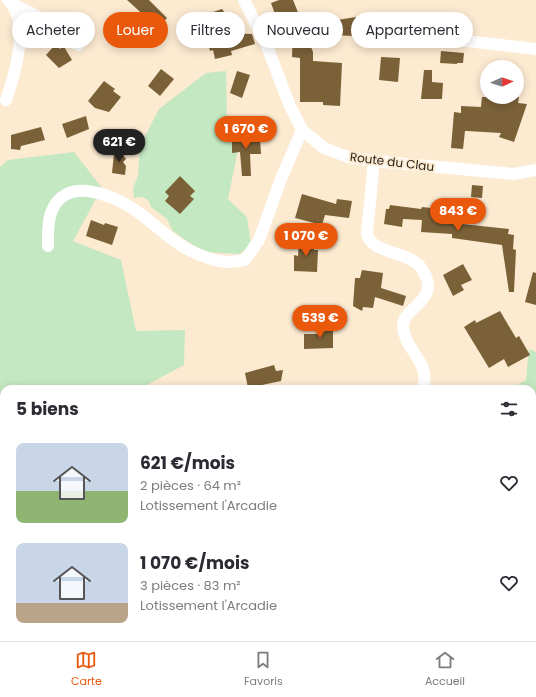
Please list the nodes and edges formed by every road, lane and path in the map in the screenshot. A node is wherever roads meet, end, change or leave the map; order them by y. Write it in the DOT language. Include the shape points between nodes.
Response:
graph roads {
  1 [pos="244,0"];
  2 [pos="10,1"];
  3 [pos="30,12"];
  4 [pos="473,42"];
  5 [pos="536,49"];
  6 [pos="6,100"];
  7 [pos="302,130"];
  8 [pos="374,162"];
  9 [pos="536,170"];
  10 [pos="48,246"];
  11 [pos="424,385"];
  1 -- 7 [label="street, Route du Clau" via="266,44"];
  2 -- 3 [label="street"];
  2 -- 6 [label="street" via="17,13 20,37 14,75"];
  4 -- 5 [label="street"];
  7 -- 8 [label="street, Route du Clau" via="324,148 348,157"];
  7 -- 10 [label="street" via="259,240 245,260 226,262 190,251 134,210 106,195 88,191 69,192 57,201 48,224"];
  8 -- 9 [label="street, Route du Clau" via="514,174"];
  8 -- 11 [label="street" via="368,239 373,245 413,260 422,269 426,278 428,288 425,297 408,314 403,326 406,337 424,368"];
}
